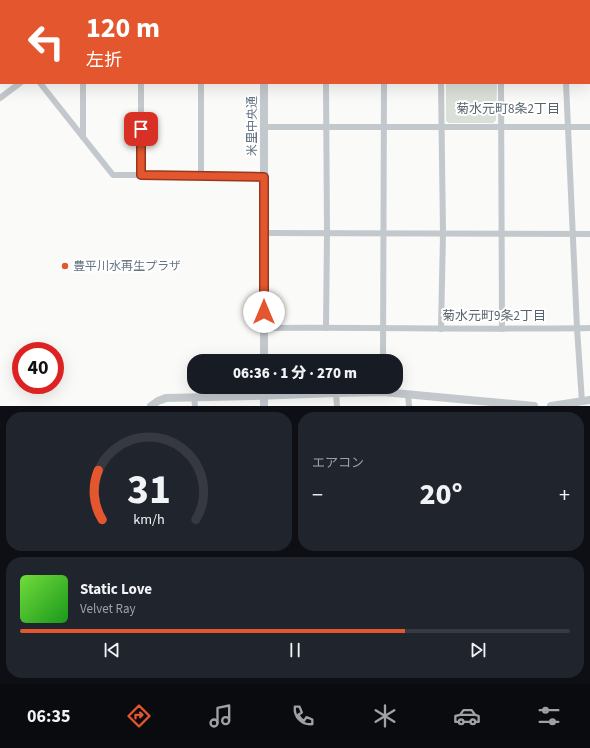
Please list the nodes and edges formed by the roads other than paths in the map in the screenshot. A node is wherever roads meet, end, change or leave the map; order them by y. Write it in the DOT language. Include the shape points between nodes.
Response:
graph roads {
  1 [pos="19,84"];
  2 [pos="41,84"];
  3 [pos="83,84"];
  4 [pos="141,84"];
  5 [pos="201,84"];
  6 [pos="264,84"];
  7 [pos="326,84"];
  8 [pos="384,84"];
  9 [pos="441,84"];
  10 [pos="501,84"];
  11 [pos="566,84"];
  12 [pos="0,98"];
  13 [pos="384,126"];
  14 [pos="264,127"];
  15 [pos="326,127"];
  16 [pos="441,127"];
  17 [pos="501,127"];
  18 [pos="568,127"];
  19 [pos="590,127"];
  20 [pos="83,137"];
  21 [pos="141,175"];
  22 [pos="201,175"];
  23 [pos="264,177"];
  24 [pos="264,233"];
  25 [pos="326,233"];
  26 [pos="384,233"];
  27 [pos="443,234"];
  28 [pos="502,234"];
  29 [pos="573,234"];
  30 [pos="590,234"];
  31 [pos="264,328"];
  32 [pos="326,328"];
  33 [pos="383,328"];
  34 [pos="577,328"];
  35 [pos="590,328"];
  36 [pos="442,329"];
  37 [pos="502,329"];
  38 [pos="264,354"];
  39 [pos="383,354"];
  40 [pos="403,393"];
  41 [pos="312,394"];
  42 [pos="336,394"];
  43 [pos="408,394"];
  44 [pos="264,396"];
  45 [pos="194,397"];
  46 [pos="586,401"];
  47 [pos="485,404"];
  48 [pos="151,406"];
  49 [pos="195,406"];
  50 [pos="264,406"];
  51 [pos="337,406"];
  52 [pos="409,406"];
  53 [pos="534,406"];
  54 [pos="551,406"];
  1 -- 12 [label="street"];
  2 -- 20 [label="street"];
  3 -- 20 [label="street"];
  4 -- 21 [label="street"];
  5 -- 22 [label="street"];
  6 -- 14 [label="street, 米里中央通"];
  7 -- 15 [label="street"];
  8 -- 13 [label="street"];
  9 -- 16 [label="street"];
  10 -- 17 [label="street"];
  11 -- 18 [label="street"];
  13 -- 15 [label="street"];
  13 -- 16 [label="street"];
  13 -- 26 [label="street"];
  14 -- 15 [label="street"];
  14 -- 23 [label="street, 米里中央通"];
  15 -- 25 [label="street"];
  16 -- 17 [label="street"];
  16 -- 27 [label="street"];
  17 -- 18 [label="street"];
  17 -- 28 [label="street"];
  18 -- 19 [label="street"];
  18 -- 29 [label="street"];
  20 -- 21 [label="street" via="113,175"];
  21 -- 22 [label="street"];
  22 -- 23 [label="street"];
  23 -- 24 [label="street, 米里中央通"];
  24 -- 25 [label="street"];
  24 -- 31 [label="street, 米里中央通"];
  25 -- 26 [label="street"];
  25 -- 32 [label="street"];
  26 -- 27 [label="street"];
  26 -- 33 [label="street"];
  27 -- 28 [label="street"];
  27 -- 36 [label="street"];
  28 -- 29 [label="street"];
  28 -- 37 [label="street"];
  29 -- 30 [label="street"];
  29 -- 34 [label="street"];
  31 -- 32 [label="street"];
  31 -- 38 [label="street, 米里中央通"];
  32 -- 33 [label="street"];
  33 -- 36 [label="street"];
  33 -- 39 [label="street"];
  34 -- 35 [label="street"];
  34 -- 37 [label="street"];
  34 -- 46 [label="street"];
  36 -- 37 [label="street"];
  40 -- 43 [label="street"];
  41 -- 44 [label="street"];
  42 -- 51 [label="street"];
  43 -- 47 [label="street"];
  43 -- 52 [label="street"];
  44 -- 45 [label="street"];
  44 -- 50 [label="street"];
  45 -- 48 [label="street" via="166,398"];
  45 -- 49 [label="street"];
  46 -- 54 [label="street"];
  47 -- 53 [label="street"];
}
